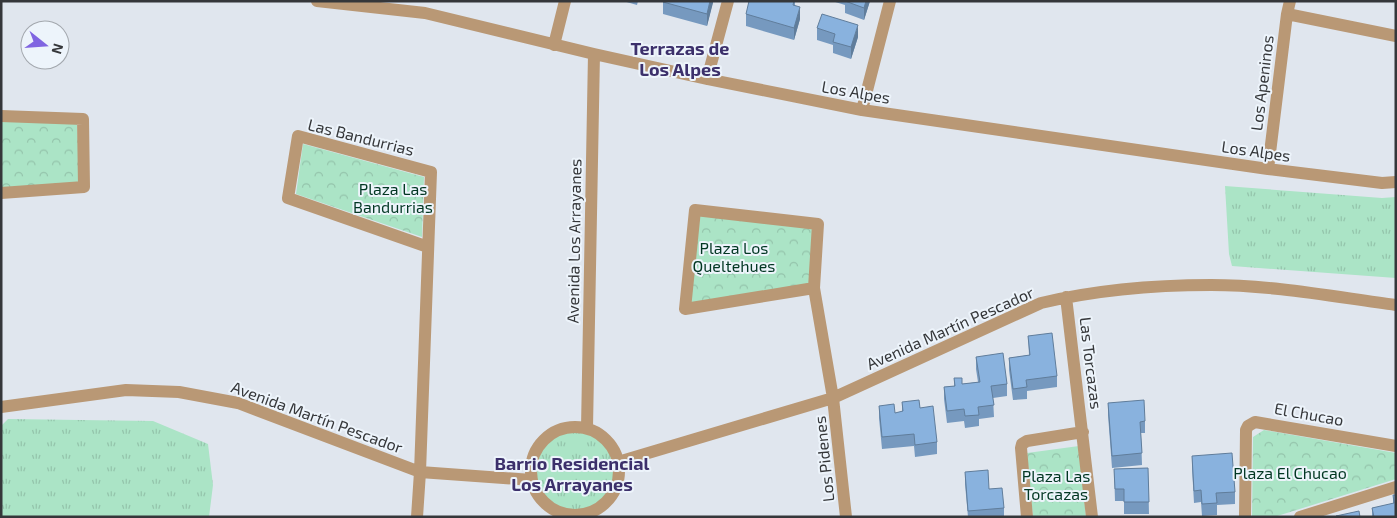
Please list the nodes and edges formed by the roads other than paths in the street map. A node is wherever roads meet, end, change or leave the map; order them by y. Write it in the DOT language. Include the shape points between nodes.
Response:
graph roads {
  1 [pos="317,1"];
  2 [pos="565,1"];
  3 [pos="728,1"];
  4 [pos="890,1"];
  5 [pos="1288,7"];
  6 [pos="1396,36"];
  7 [pos="554,44"];
  8 [pos="594,54"];
  9 [pos="707,80"];
  10 [pos="862,110"];
  11 [pos="1,116"];
  12 [pos="1268,169"];
  13 [pos="1396,182"];
  14 [pos="1,193"];
  15 [pos="428,247"];
  16 [pos="814,288"];
  17 [pos="1066,297"];
  18 [pos="1396,304"];
  19 [pos="833,398"];
  20 [pos="1,407"];
  21 [pos="587,428"];
  22 [pos="1083,432"];
  23 [pos="1396,446"];
  24 [pos="618,462"];
  25 [pos="420,472"];
  26 [pos="532,480"];
  27 [pos="1396,487"];
  28 [pos="570,516"];
  29 [pos="417,517"];
  30 [pos="846,517"];
  31 [pos="1028,517"];
  32 [pos="1092,517"];
  33 [pos="1245,517"];
  34 [pos="1300,517"];
  1 -- 7 [label="street, Los Alpes" via="424,13"];
  2 -- 7 [label="street"];
  3 -- 9 [label="street"];
  4 -- 10 [label="street"];
  5 -- 6 [label="street"];
  5 -- 12 [label="street, Los Apeninos"];
  7 -- 8 [label="street, Los Alpes"];
  8 -- 9 [label="street, Los Alpes"];
  8 -- 21 [label="street, Avenida Los Arrayanes"];
  9 -- 10 [label="street, Los Alpes"];
  10 -- 12 [label="street, Los Alpes"];
  11 -- 14 [label="street" via="83,119 84,186"];
  12 -- 13 [label="street, Los Alpes" via="1382,184"];
  15 -- 15 [label="street, Las Bandurrias" via="288,198 298,136 431,172"];
  15 -- 25 [label="street, Las Bandurrias"];
  16 -- 16 [label="street, Los Pidenes" via="685,309 695,210 818,224"];
  16 -- 19 [label="street, Los Pidenes"];
  17 -- 18 [label="street, Avenida Martín Pescador" via="1108,290 1211,285"];
  17 -- 19 [label="street, Avenida Martín Pescador" via="1041,303"];
  17 -- 22 [label="street, Las Torcazas"];
  19 -- 24 [label="street, Avenida Martín Pescador"];
  19 -- 30 [label="street, Los Pidenes"];
  20 -- 25 [label="street, Avenida Martín Pescador" via="117,391 179,392 238,403"];
  21 -- 24 [label="street" via="600,435 612,448"];
  21 -- 26 [label="street" via="567,427 541,443 531,466"];
  22 -- 31 [label="street, Las Torcazas" via="1022,444"];
  22 -- 32 [label="street, Las Torcazas"];
  23 -- 33 [label="street, El Chucao" via="1255,422 1246,430"];
  24 -- 28 [label="street" via="618,479 603,505"];
  25 -- 26 [label="street, Avenida Martín Pescador"];
  25 -- 29 [label="street, Las Bandurrias"];
  26 -- 28 [label="street" via="548,506"];
  27 -- 34 [label="street"];
}
